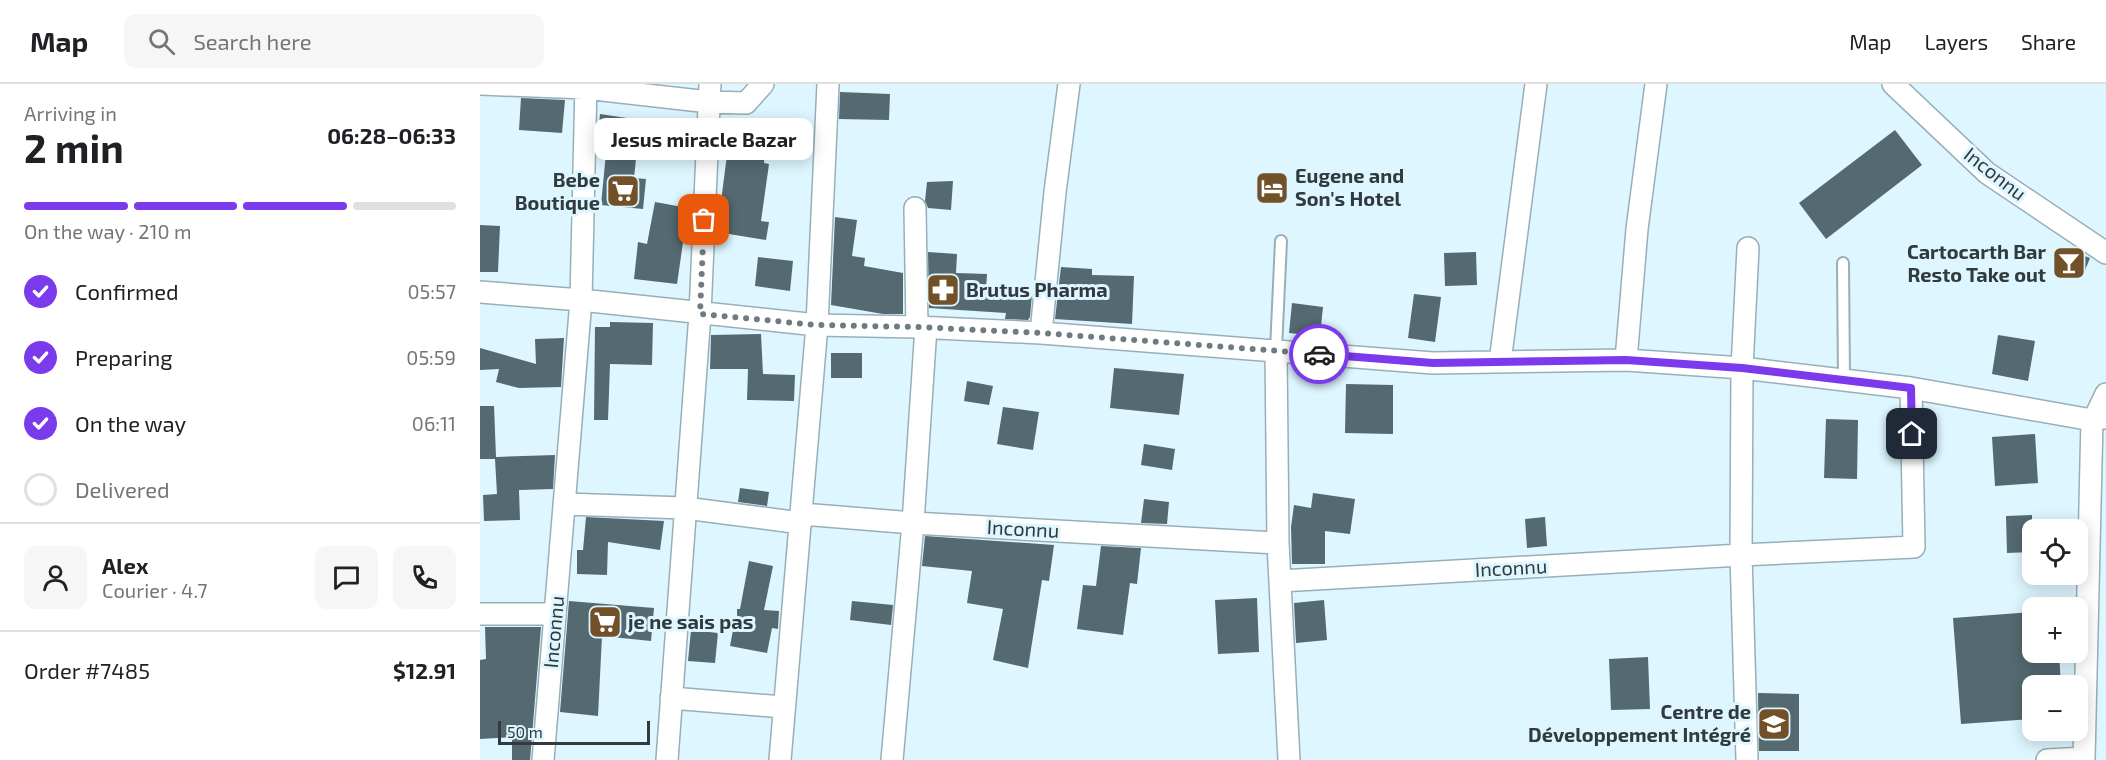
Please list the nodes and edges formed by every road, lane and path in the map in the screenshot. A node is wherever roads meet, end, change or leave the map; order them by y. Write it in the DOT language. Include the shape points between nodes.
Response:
graph roads {
  1 [pos="480,84"];
  2 [pos="763,84"];
  3 [pos="828,84"];
  4 [pos="1069,84"];
  5 [pos="1536,84"];
  6 [pos="1656,84"];
  7 [pos="1893,84"];
  8 [pos="585,86"];
  9 [pos="709,93"];
  10 [pos="915,208"];
  11 [pos="1281,241"];
  12 [pos="1749,248"];
  13 [pos="2106,253"];
  14 [pos="1842,263"];
  15 [pos="480,292"];
  16 [pos="582,300"];
  17 [pos="700,314"];
  18 [pos="817,325"];
  19 [pos="922,327"];
  20 [pos="1041,333"];
  21 [pos="1276,350"];
  22 [pos="1626,360"];
  23 [pos="1500,362"];
  24 [pos="1742,368"];
  25 [pos="1844,380"];
  26 [pos="1911,388"];
  27 [pos="2106,394"];
  28 [pos="2098,418"];
  29 [pos="2098,491"];
  30 [pos="564,504"];
  31 [pos="685,508"];
  32 [pos="801,518"];
  33 [pos="912,522"];
  34 [pos="1278,543"];
  35 [pos="1741,555"];
  36 [pos="1281,581"];
  37 [pos="480,614"];
  38 [pos="555,614"];
  39 [pos="671,698"];
  40 [pos="783,707"];
  41 [pos="543,760"];
  42 [pos="667,760"];
  43 [pos="780,760"];
  44 [pos="892,760"];
  45 [pos="1289,760"];
  46 [pos="1747,760"];
  47 [pos="2047,760"];
  1 -- 8 [label="street"];
  2 -- 9 [label="street" via="746,103"];
  3 -- 18 [label="street"];
  4 -- 20 [label="street"];
  5 -- 23 [label="street"];
  6 -- 22 [label="street" via="1637,229"];
  7 -- 13 [label="street, Inconnu" via="1987,173"];
  8 -- 9 [label="street"];
  8 -- 16 [label="street, Inconnu"];
  9 -- 17 [label="street"];
  10 -- 19 [label="street"];
  11 -- 21 [label="lane"];
  12 -- 24 [label="street"];
  14 -- 25 [label="lane"];
  15 -- 16 [label="street"];
  16 -- 17 [label="street"];
  16 -- 30 [label="street, Inconnu"];
  17 -- 18 [label="street"];
  17 -- 31 [label="street"];
  18 -- 19 [label="street"];
  18 -- 32 [label="street"];
  19 -- 20 [label="street"];
  19 -- 33 [label="street"];
  20 -- 21 [label="street"];
  21 -- 23 [label="street" via="1433,363"];
  21 -- 34 [label="street"];
  22 -- 23 [label="street"];
  22 -- 24 [label="street"];
  24 -- 25 [label="street"];
  24 -- 35 [label="street"];
  25 -- 26 [label="street"];
  26 -- 28 [label="street"];
  26 -- 35 [label="street, Inconnu" via="1914,547"];
  27 -- 28 [label="street"];
  28 -- 29 [label="street"];
  29 -- 47 [label="street" via="2084,758"];
  30 -- 31 [label="street, Inconnu"];
  30 -- 38 [label="street, Inconnu"];
  31 -- 32 [label="street, Inconnu"];
  31 -- 39 [label="street"];
  32 -- 33 [label="street, Inconnu"];
  32 -- 40 [label="street"];
  33 -- 34 [label="street, Inconnu"];
  33 -- 44 [label="street"];
  34 -- 36 [label="street"];
  35 -- 36 [label="street, Inconnu"];
  35 -- 46 [label="street"];
  36 -- 45 [label="street"];
  37 -- 38 [label="street"];
  38 -- 41 [label="street, Inconnu"];
  39 -- 40 [label="street"];
  39 -- 42 [label="street"];
  40 -- 43 [label="street"];
}
